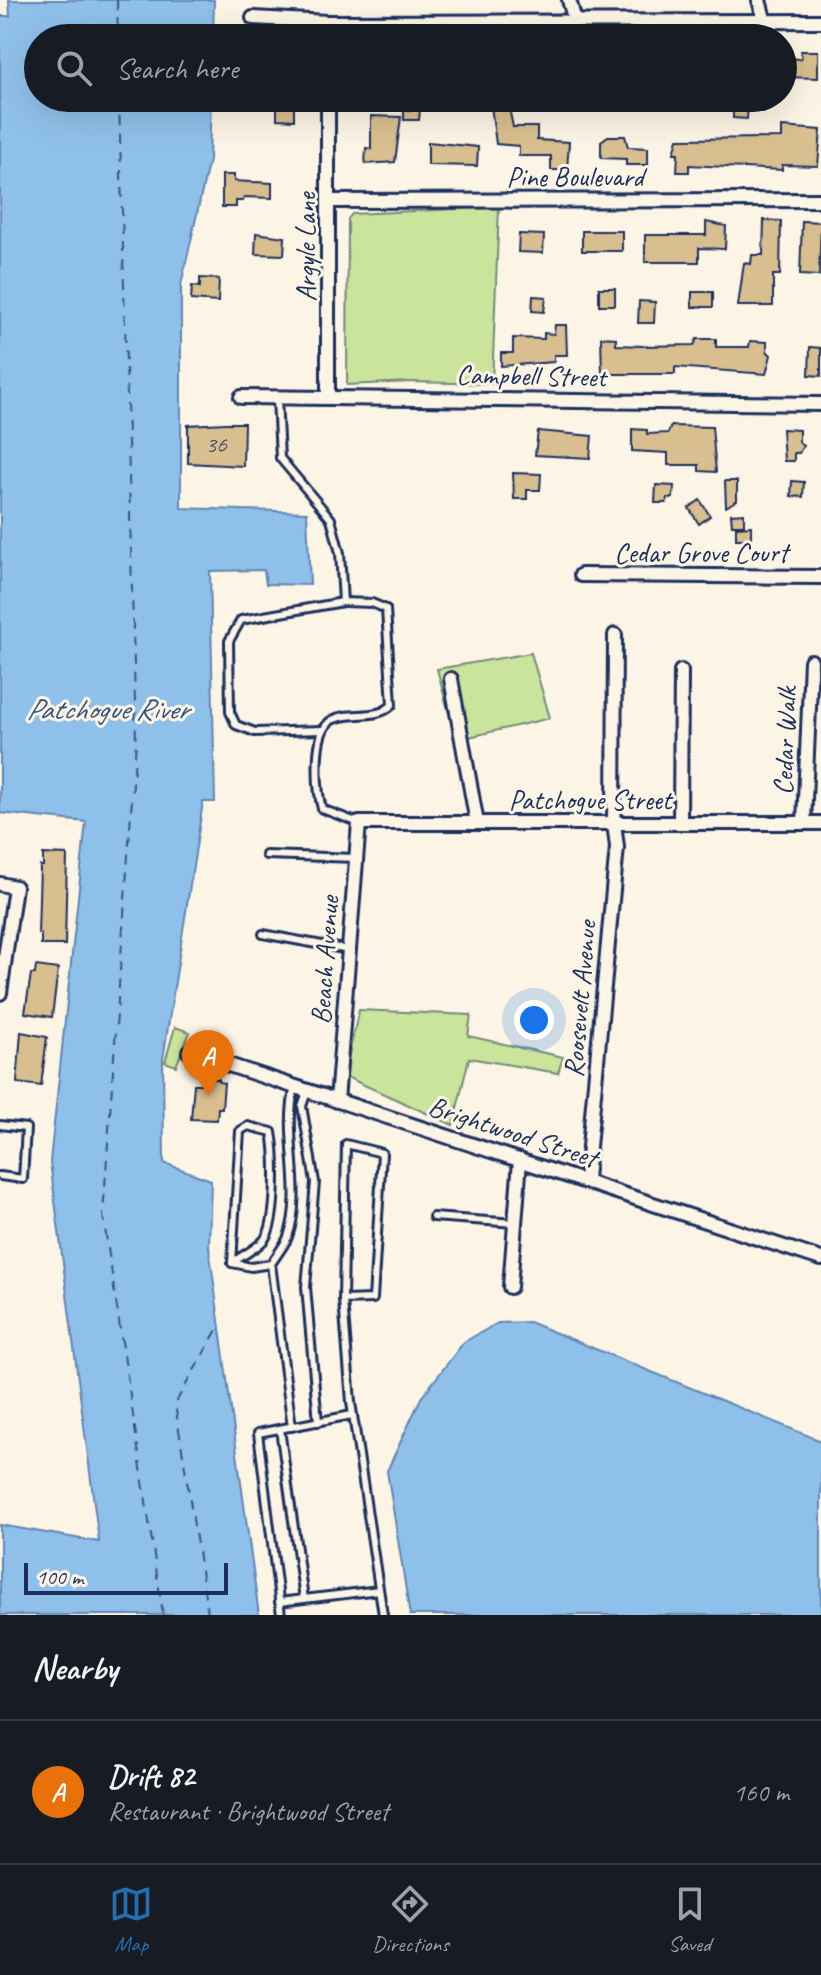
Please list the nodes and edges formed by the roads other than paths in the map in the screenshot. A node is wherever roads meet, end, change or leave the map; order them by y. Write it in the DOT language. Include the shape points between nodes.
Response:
graph roads {
  1 [pos="569,0"];
  2 [pos="759,0"];
  3 [pos="253,18"];
  4 [pos="575,21"];
  5 [pos="821,21"];
  6 [pos="328,22"];
  7 [pos="765,22"];
  8 [pos="328,112"];
  9 [pos="821,200"];
  10 [pos="329,201"];
  11 [pos="328,396"];
  12 [pos="241,397"];
  13 [pos="277,397"];
  14 [pos="821,404"];
  15 [pos="581,575"];
  16 [pos="821,577"];
  17 [pos="343,602"];
  18 [pos="615,635"];
  19 [pos="811,661"];
  20 [pos="681,671"];
  21 [pos="451,679"];
  22 [pos="322,730"];
  23 [pos="359,823"];
  24 [pos="477,823"];
  25 [pos="614,823"];
  26 [pos="680,823"];
  27 [pos="804,823"];
  28 [pos="821,823"];
  29 [pos="266,855"];
  30 [pos="356,858"];
  31 [pos="0,884"];
  32 [pos="263,934"];
  33 [pos="349,950"];
  34 [pos="2,973"];
  35 [pos="0,993"];
  36 [pos="189,1052"];
  37 [pos="301,1089"];
  38 [pos="337,1101"];
  39 [pos="0,1125"];
  40 [pos="520,1160"];
  41 [pos="0,1176"];
  42 [pos="586,1179"];
  43 [pos="433,1217"];
  44 [pos="515,1223"];
  45 [pos="821,1259"];
  46 [pos="232,1263"];
  47 [pos="271,1264"];
  48 [pos="510,1287"];
  49 [pos="343,1300"];
  50 [pos="352,1415"];
  51 [pos="318,1422"];
  52 [pos="292,1427"];
  53 [pos="280,1429"];
  54 [pos="379,1590"];
  55 [pos="304,1599"];
  56 [pos="279,1602"];
  57 [pos="281,1615"];
  58 [pos="383,1615"];
  1 -- 4 [label="street"];
  2 -- 7 [label="street"];
  3 -- 6 [label="street"];
  4 -- 6 [label="street"];
  4 -- 7 [label="street"];
  5 -- 7 [label="street"];
  8 -- 10 [label="street, Argyle Lane"];
  9 -- 10 [label="street, Pine Boulevard"];
  10 -- 11 [label="street, Argyle Lane"];
  11 -- 13 [label="street, Campbell Street"];
  11 -- 14 [label="street, Campbell Street"];
  12 -- 13 [label="street, Campbell Street"];
  13 -- 17 [label="lane" via="280,458 331,519 340,553"];
  15 -- 16 [label="street, Cedar Grove Court"];
  17 -- 22 [label="lane" via="386,609 392,705 385,712 333,720"];
  17 -- 22 [label="lane" via="241,620 229,641 230,712 236,725 255,732"];
  18 -- 25 [label="street, Roosevelt Avenue"];
  19 -- 27 [label="street, Cedar Walk"];
  20 -- 26 [label="street"];
  21 -- 24 [label="street"];
  22 -- 23 [label="lane" via="316,786 322,809"];
  23 -- 24 [label="street, Patchogue Street"];
  23 -- 30 [label="street, Beach Avenue"];
  24 -- 25 [label="street, Patchogue Street"];
  25 -- 26 [label="street, Patchogue Street"];
  25 -- 42 [label="street, Roosevelt Avenue" via="617,847"];
  26 -- 27 [label="street, Patchogue Street"];
  27 -- 28 [label="street, Patchogue Street"];
  29 -- 30 [label="lane"];
  30 -- 33 [label="street, Beach Avenue"];
  31 -- 34 [label="street" via="15,887"];
  32 -- 33 [label="lane"];
  33 -- 38 [label="street, Beach Avenue"];
  34 -- 35 [label="street"];
  36 -- 37 [label="street, Brightwood Street"];
  37 -- 38 [label="street, Brightwood Street"];
  37 -- 47 [label="lane" via="289,1109 295,1160 288,1237"];
  37 -- 51 [label="lane" via="315,1182 306,1287"];
  38 -- 40 [label="street, Brightwood Street"];
  39 -- 41 [label="lane" via="26,1128 23,1179"];
  40 -- 42 [label="street, Brightwood Street"];
  40 -- 44 [label="street"];
  42 -- 45 [label="street, Brightwood Street"];
  43 -- 44 [label="lane"];
  44 -- 48 [label="street"];
  46 -- 46 [label="lane" via="240,1131 261,1126 272,1132 276,1152 270,1224 264,1240"];
  46 -- 47 [label="lane"];
  47 -- 52 [label="lane"];
  49 -- 49 [label="lane" via="344,1152 346,1144 382,1153 373,1299"];
  49 -- 50 [label="lane"];
  50 -- 51 [label="lane"];
  50 -- 54 [label="lane"];
  51 -- 52 [label="lane"];
  52 -- 53 [label="lane"];
  53 -- 55 [label="lane"];
  53 -- 56 [label="lane" via="258,1433"];
  54 -- 55 [label="lane"];
  54 -- 58 [label="lane"];
  55 -- 56 [label="lane"];
  56 -- 57 [label="lane"];
}
